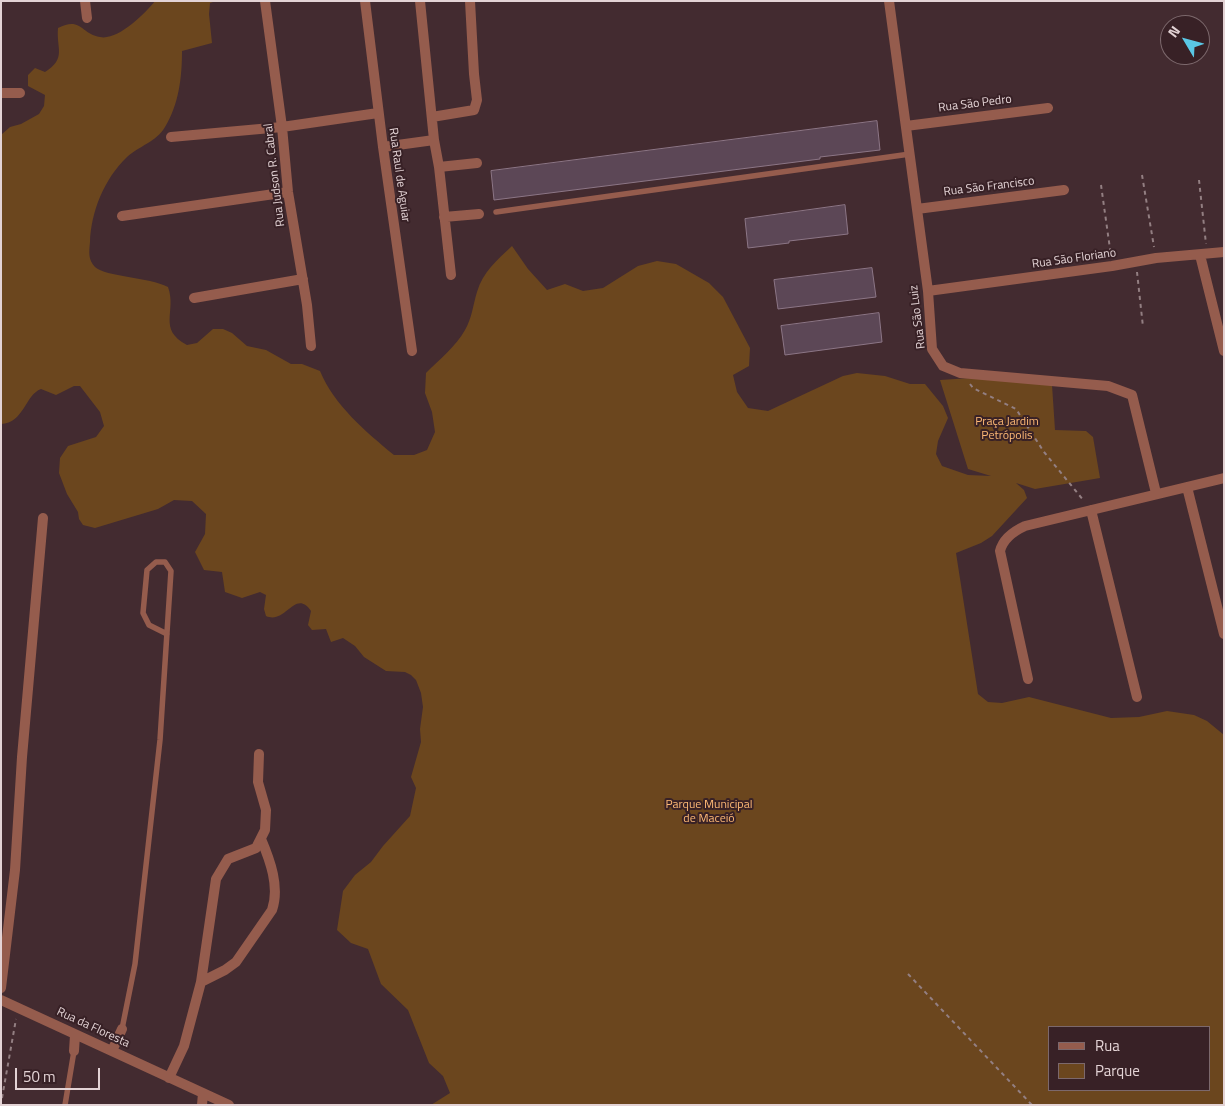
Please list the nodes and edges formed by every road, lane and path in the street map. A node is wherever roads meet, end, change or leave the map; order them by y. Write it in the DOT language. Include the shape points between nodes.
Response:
graph roads {
  1 [pos="85,1"];
  2 [pos="265,1"];
  3 [pos="365,1"];
  4 [pos="420,1"];
  5 [pos="470,1"];
  6 [pos="889,1"];
  7 [pos="87,18"];
  8 [pos="1,92"];
  9 [pos="20,94"];
  10 [pos="1048,108"];
  11 [pos="378,113"];
  12 [pos="432,117"];
  13 [pos="906,126"];
  14 [pos="282,127"];
  15 [pos="171,137"];
  16 [pos="434,140"];
  17 [pos="383,148"];
  18 [pos="910,154"];
  19 [pos="477,163"];
  20 [pos="439,167"];
  21 [pos="1142,175"];
  22 [pos="1199,180"];
  23 [pos="1100,186"];
  24 [pos="1064,190"];
  25 [pos="288,192"];
  26 [pos="916,209"];
  27 [pos="496,212"];
  28 [pos="479,214"];
  29 [pos="122,216"];
  30 [pos="444,217"];
  31 [pos="1224,252"];
  32 [pos="1203,254"];
  33 [pos="1156,258"];
  34 [pos="1136,262"];
  35 [pos="1112,266"];
  36 [pos="451,275"];
  37 [pos="302,279"];
  38 [pos="928,291"];
  39 [pos="194,298"];
  40 [pos="1143,327"];
  41 [pos="311,346"];
  42 [pos="412,352"];
  43 [pos="1224,352"];
  44 [pos="960,373"];
  45 [pos="1224,478"];
  46 [pos="1187,487"];
  47 [pos="1156,493"];
  48 [pos="1091,510"];
  49 [pos="43,518"];
  50 [pos="167,634"];
  51 [pos="1224,634"];
  52 [pos="1028,679"];
  53 [pos="1137,697"];
  54 [pos="259,754"];
  55 [pos="261,838"];
  56 [pos="908,974"];
  57 [pos="201,982"];
  58 [pos="1,988"];
  59 [pos="1,1000"];
  60 [pos="18,1007"];
  61 [pos="122,1029"];
  62 [pos="75,1035"];
  63 [pos="74,1051"];
  64 [pos="112,1051"];
  65 [pos="169,1078"];
  66 [pos="203,1093"];
  67 [pos="2,1098"];
  68 [pos="65,1105"];
  69 [pos="202,1105"];
  70 [pos="229,1105"];
  71 [pos="1032,1105"];
  1 -- 7 [label="street"];
  2 -- 14 [label="street, Rua Judson R. Cabral"];
  3 -- 11 [label="street, Rua Raul de Aguiar"];
  4 -- 12 [label="street"];
  5 -- 12 [label="street" via="478,100 474,110"];
  6 -- 13 [label="street, Rua São Luiz"];
  8 -- 9 [label="street"];
  10 -- 13 [label="street, Rua São Pedro"];
  11 -- 14 [label="street"];
  11 -- 17 [label="street, Rua Raul de Aguiar"];
  12 -- 16 [label="street"];
  13 -- 18 [label="street, Rua São Luiz"];
  14 -- 15 [label="street"];
  14 -- 25 [label="street, Rua Judson R. Cabral"];
  16 -- 17 [label="street"];
  16 -- 20 [label="street"];
  17 -- 42 [label="street, Rua Raul de Aguiar"];
  18 -- 26 [label="street, Rua São Luiz"];
  18 -- 27 [label="lane"];
  19 -- 20 [label="street"];
  20 -- 30 [label="street"];
  21 -- 33 [label="path"];
  22 -- 32 [label="path"];
  23 -- 35 [label="path"];
  24 -- 26 [label="street, Rua São Francisco"];
  25 -- 29 [label="street"];
  25 -- 37 [label="street, Rua Judson R. Cabral"];
  26 -- 38 [label="street, Rua São Luiz"];
  28 -- 30 [label="street"];
  30 -- 36 [label="street"];
  31 -- 32 [label="street, Rua São Floriano"];
  32 -- 33 [label="street, Rua São Floriano"];
  32 -- 43 [label="street"];
  33 -- 34 [label="street, Rua São Floriano"];
  34 -- 35 [label="street, Rua São Floriano"];
  34 -- 40 [label="path"];
  35 -- 38 [label="street, Rua São Floriano"];
  37 -- 39 [label="street"];
  37 -- 41 [label="street, Rua Judson R. Cabral"];
  38 -- 44 [label="street, Rua São Luiz" via="932,349 942,366"];
  44 -- 47 [label="street, Rua São Luiz" via="1108,386 1132,394"];
  44 -- 48 [label="path" via="973,388 1016,409 1044,452"];
  45 -- 46 [label="street"];
  46 -- 47 [label="street"];
  46 -- 51 [label="street"];
  47 -- 48 [label="street"];
  48 -- 52 [label="street" via="1014,530 1000,550"];
  48 -- 53 [label="street"];
  49 -- 58 [label="street" via="22,757 16,870"];
  50 -- 50 [label="lane" via="149,625 143,613 146,570 156,562 165,562 171,571"];
  50 -- 61 [label="lane" via="160,740 135,964"];
  54 -- 55 [label="street" via="258,782 266,810 266,830"];
  55 -- 57 [label="street" via="256,848 228,860 216,879"];
  55 -- 57 [label="street" via="269,858 275,890 272,910 236,962"];
  56 -- 71 [label="path"];
  57 -- 65 [label="street" via="184,1046"];
  59 -- 60 [label="street, Rua da Floresta"];
  60 -- 62 [label="street, Rua da Floresta"];
  60 -- 67 [label="path"];
  61 -- 64 [label="street"];
  62 -- 63 [label="street"];
  62 -- 64 [label="street, Rua da Floresta"];
  63 -- 68 [label="lane"];
  64 -- 65 [label="street, Rua da Floresta"];
  65 -- 66 [label="street, Rua da Floresta"];
  66 -- 69 [label="street"];
  66 -- 70 [label="street, Rua da Floresta"];
}
